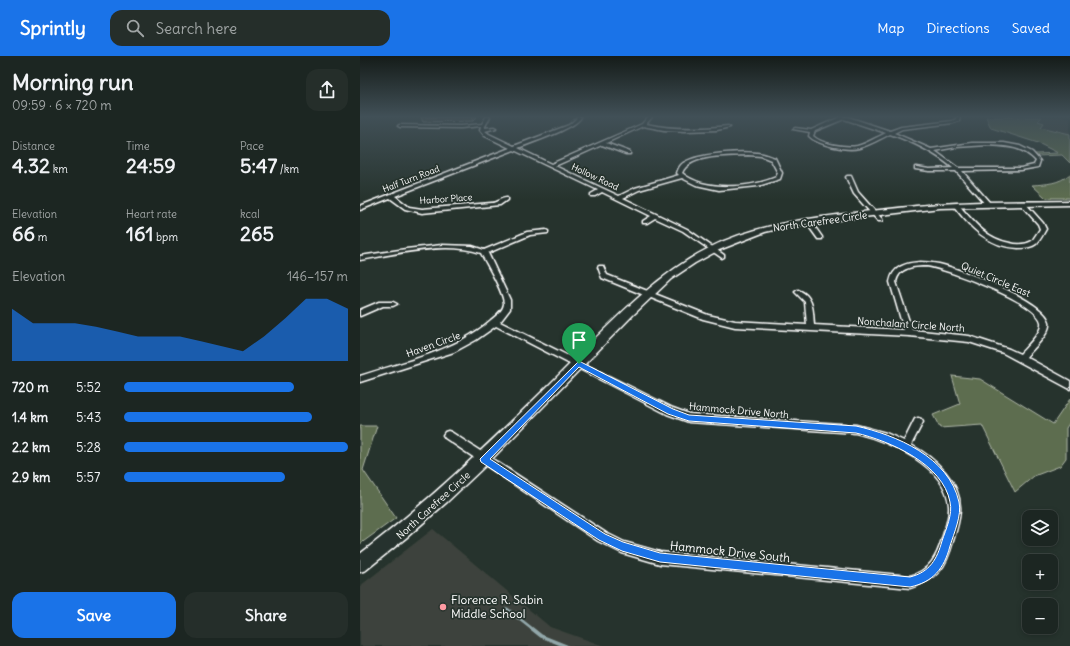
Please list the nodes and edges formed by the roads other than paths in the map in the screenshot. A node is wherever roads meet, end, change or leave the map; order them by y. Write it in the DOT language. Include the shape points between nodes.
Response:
graph roads {
  1 [pos="506,145"];
  2 [pos="522,145"];
  3 [pos="599,145"];
  4 [pos="606,145"];
  5 [pos="831,145"];
  6 [pos="862,145"];
  7 [pos="920,145"];
  8 [pos="982,145"];
  9 [pos="1004,145"];
  10 [pos="513,148"];
  11 [pos="931,150"];
  12 [pos="628,153"];
  13 [pos="550,166"];
  14 [pos="917,168"];
  15 [pos="457,170"];
  16 [pos="958,170"];
  17 [pos="466,176"];
  18 [pos="682,176"];
  19 [pos="849,177"];
  20 [pos="603,190"];
  21 [pos="391,196"];
  22 [pos="593,196"];
  23 [pos="620,198"];
  24 [pos="505,199"];
  25 [pos="1070,203"];
  26 [pos="988,204"];
  27 [pos="1022,204"];
  28 [pos="956,205"];
  29 [pos="360,208"];
  30 [pos="874,214"];
  31 [pos="656,215"];
  32 [pos="880,220"];
  33 [pos="808,221"];
  34 [pos="645,222"];
  35 [pos="546,232"];
  36 [pos="820,238"];
  37 [pos="712,249"];
  38 [pos="484,252"];
  39 [pos="722,256"];
  40 [pos="360,258"];
  41 [pos="600,266"];
  42 [pos="798,292"];
  43 [pos="648,294"];
  44 [pos="393,304"];
  45 [pos="360,313"];
  46 [pos="494,322"];
  47 [pos="811,328"];
  48 [pos="909,333"];
  49 [pos="1021,358"];
  50 [pos="579,364"];
  51 [pos="360,379"];
  52 [pos="1070,385"];
  53 [pos="918,422"];
  54 [pos="448,435"];
  55 [pos="906,448"];
  56 [pos="484,459"];
  57 [pos="939,472"];
  58 [pos="360,564"];
  1 -- 10 [label="street, Hollow Road"];
  2 -- 10 [label="street, Half Turn Road"];
  3 -- 13 [label="street"];
  4 -- 12 [label="street"];
  5 -- 6 [label="street" via="839,147"];
  7 -- 11 [label="street"];
  8 -- 11 [label="street"];
  9 -- 16 [label="street" via="1032,154 1038,164 1027,169"];
  10 -- 13 [label="street, Hollow Road"];
  10 -- 15 [label="street, Half Turn Road"];
  11 -- 16 [label="street"];
  13 -- 20 [label="street, Hollow Road"];
  14 -- 16 [label="street"];
  15 -- 17 [label="street"];
  15 -- 21 [label="street, Half Turn Road"];
  16 -- 26 [label="street"];
  18 -- 18 [label="street" via="679,173 680,169 693,158 748,154 768,154 776,162 780,173 778,178 767,182 718,188"];
  18 -- 23 [label="street" via="637,189"];
  19 -- 30 [label="street" via="856,193"];
  20 -- 22 [label="street"];
  20 -- 23 [label="street, Hollow Road"];
  21 -- 24 [label="street, Harbor Place" via="407,208 422,211 498,204"];
  21 -- 29 [label="street, Half Turn Road"];
  23 -- 31 [label="street, Hollow Road"];
  25 -- 27 [label="main road, North Carefree Circle"];
  26 -- 27 [label="main road, North Carefree Circle"];
  26 -- 28 [label="main road, North Carefree Circle"];
  27 -- 28 [label="street" via="1043,229 1032,244 1005,244 984,235"];
  28 -- 30 [label="main road, North Carefree Circle"];
  30 -- 32 [label="street"];
  30 -- 33 [label="main road, North Carefree Circle"];
  31 -- 34 [label="street"];
  31 -- 37 [label="street, Hollow Road" via="685,230"];
  33 -- 36 [label="street"];
  33 -- 37 [label="main road, North Carefree Circle" via="760,231"];
  35 -- 38 [label="street" via="528,233"];
  37 -- 39 [label="street, Hollow Road"];
  37 -- 43 [label="main road, North Carefree Circle" via="678,269"];
  38 -- 40 [label="street" via="471,247 453,246"];
  38 -- 46 [label="street, Haven Circle" via="507,302 506,308"];
  41 -- 43 [label="street, Nonchalant Circle North" via="604,276"];
  42 -- 47 [label="street" via="808,301"];
  43 -- 47 [label="street, Nonchalant Circle North" via="715,320 735,324"];
  43 -- 50 [label="main road, North Carefree Circle"];
  44 -- 45 [label="street" via="382,304"];
  46 -- 50 [label="street, Hammock Drive North"];
  46 -- 51 [label="street, Haven Circle" via="451,350"];
  47 -- 48 [label="street, Nonchalant Circle North"];
  48 -- 49 [label="street, Nonchalant Circle North" via="969,339"];
  48 -- 49 [label="street, Quiet Circle East" via="893,277 906,266 935,265 1019,298 1037,311 1045,322 1044,331"];
  49 -- 52 [label="street, Nonchalant Circle North"];
  50 -- 55 [label="street, Hammock Drive North" via="670,411 689,418 856,430 880,435"];
  50 -- 56 [label="main road, North Carefree Circle"];
  53 -- 55 [label="street"];
  54 -- 56 [label="street, Hammock Drive South"];
  55 -- 57 [label="street, Hammock Drive North"];
  56 -- 57 [label="street, Hammock Drive South" via="602,537 660,558 910,582 930,574 944,554 955,512 955,502"];
  56 -- 58 [label="main road, North Carefree Circle" via="401,534"];
}
